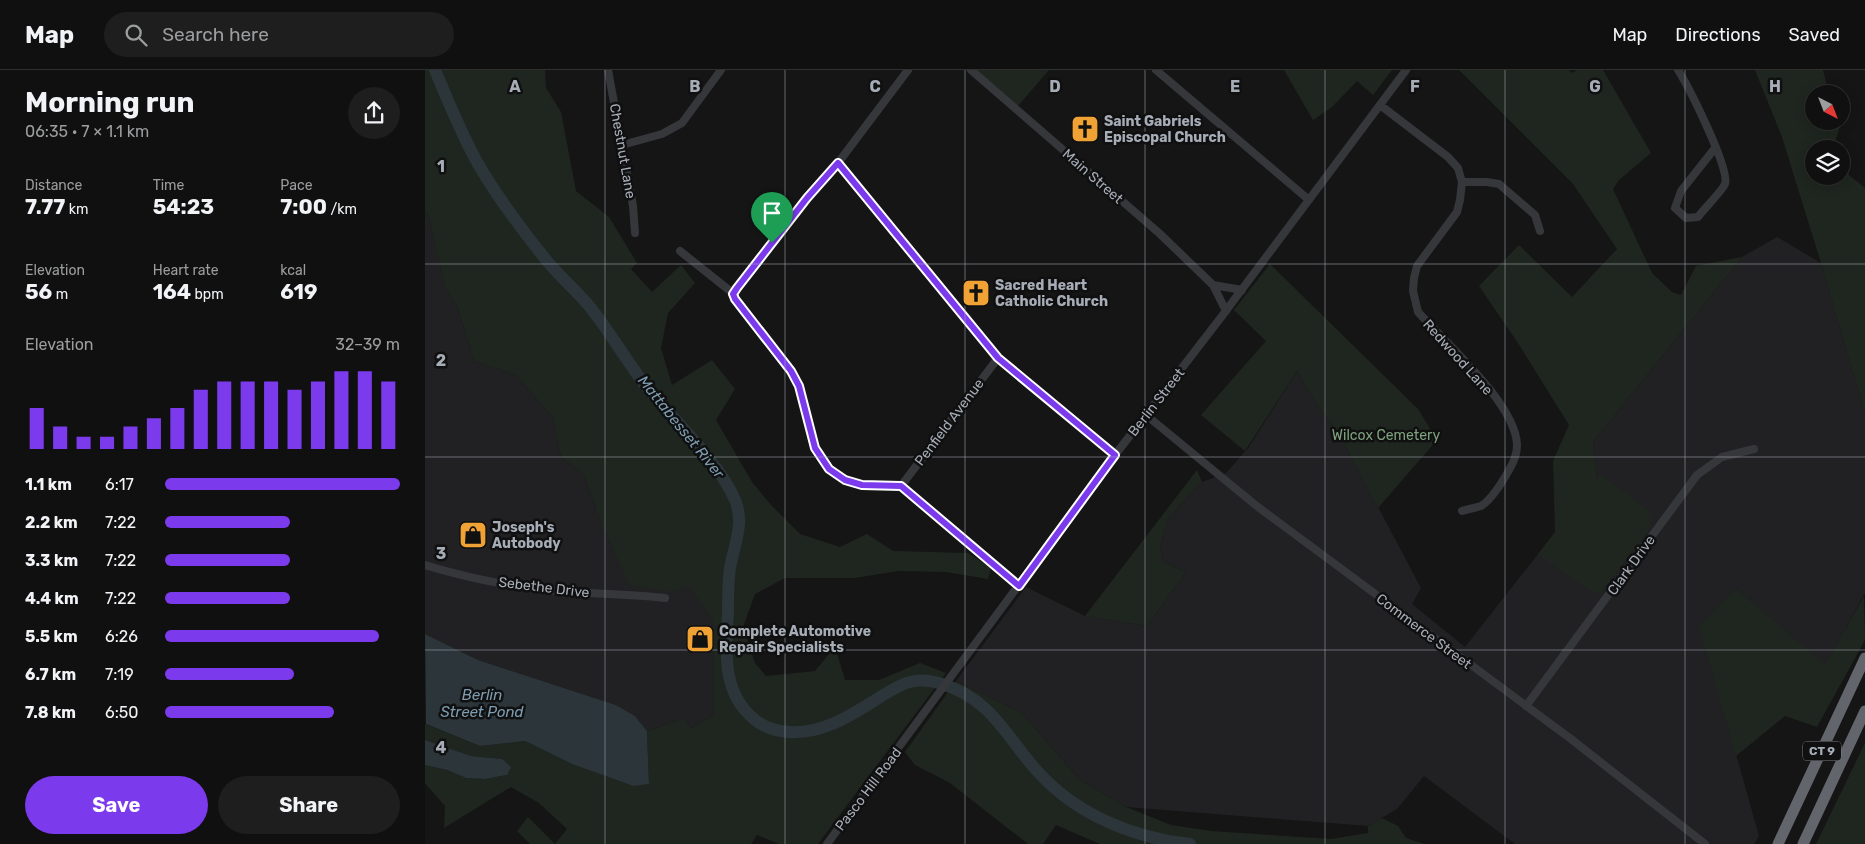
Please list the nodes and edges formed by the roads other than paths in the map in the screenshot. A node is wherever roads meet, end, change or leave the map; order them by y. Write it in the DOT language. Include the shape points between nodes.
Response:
graph roads {
  1 [pos="609,70"];
  2 [pos="721,70"];
  3 [pos="908,70"];
  4 [pos="971,70"];
  5 [pos="1156,70"];
  6 [pos="1406,70"];
  7 [pos="1678,70"];
  8 [pos="1380,105"];
  9 [pos="622,145"];
  10 [pos="1715,148"];
  11 [pos="838,163"];
  12 [pos="1462,182"];
  13 [pos="1309,200"];
  14 [pos="1540,231"];
  15 [pos="635,233"];
  16 [pos="680,251"];
  17 [pos="1213,285"];
  18 [pos="1241,290"];
  19 [pos="733,294"];
  20 [pos="1226,311"];
  21 [pos="998,358"];
  22 [pos="1145,415"];
  23 [pos="1754,450"];
  24 [pos="1115,455"];
  25 [pos="901,486"];
  26 [pos="1462,511"];
  27 [pos="425,566"];
  28 [pos="1019,586"];
  29 [pos="665,598"];
  30 [pos="1865,658"];
  31 [pos="1526,706"];
  32 [pos="1865,711"];
  33 [pos="908,735"];
  34 [pos="827,844"];
  35 [pos="1705,844"];
  36 [pos="1778,844"];
  37 [pos="1803,844"];
  1 -- 9 [label="street, Chestnut Lane"];
  2 -- 9 [label="street" via="682,123 662,134"];
  3 -- 11 [label="street"];
  4 -- 17 [label="street, Main Street" via="1159,233"];
  5 -- 13 [label="street"];
  6 -- 8 [label="street, Berlin Street"];
  7 -- 10 [label="street" via="1689,86"];
  8 -- 12 [label="street" via="1448,157 1458,168"];
  8 -- 13 [label="street, Berlin Street"];
  9 -- 15 [label="street, Chestnut Lane"];
  10 -- 10 [label="street" via="1681,191 1675,208 1686,218 1698,217 1725,184 1725,172"];
  11 -- 19 [label="street"];
  11 -- 21 [label="street"];
  12 -- 14 [label="street" via="1499,184 1535,215"];
  12 -- 26 [label="street, Redwood Lane" via="1457,212 1417,266 1415,302 1418,312 1469,364 1491,392 1514,430 1517,445 1515,459 1492,496 1481,506"];
  13 -- 18 [label="street, Berlin Street"];
  16 -- 19 [label="street"];
  17 -- 18 [label="street"];
  17 -- 20 [label="street, Main Street"];
  18 -- 20 [label="street, Berlin Street"];
  19 -- 25 [label="street" via="791,371 799,386 811,439 824,463 853,483"];
  20 -- 22 [label="street, Berlin Street"];
  21 -- 24 [label="street"];
  21 -- 25 [label="street, Penfield Avenue"];
  22 -- 24 [label="street, Berlin Street"];
  22 -- 31 [label="street, Commerce Street" via="1258,507"];
  23 -- 31 [label="street, Clark Drive" via="1722,457 1697,474"];
  24 -- 28 [label="street, Berlin Street"];
  25 -- 28 [label="street"];
  27 -- 29 [label="street, Sebethe Drive" via="533,588"];
  28 -- 33 [label="street, Berlin Street"];
  30 -- 36 [label="highway, CT 9"];
  31 -- 35 [label="street, Commerce Street"];
  32 -- 37 [label="highway, CT 9"];
  33 -- 34 [label="street, Pasco Hill Road"];
}
